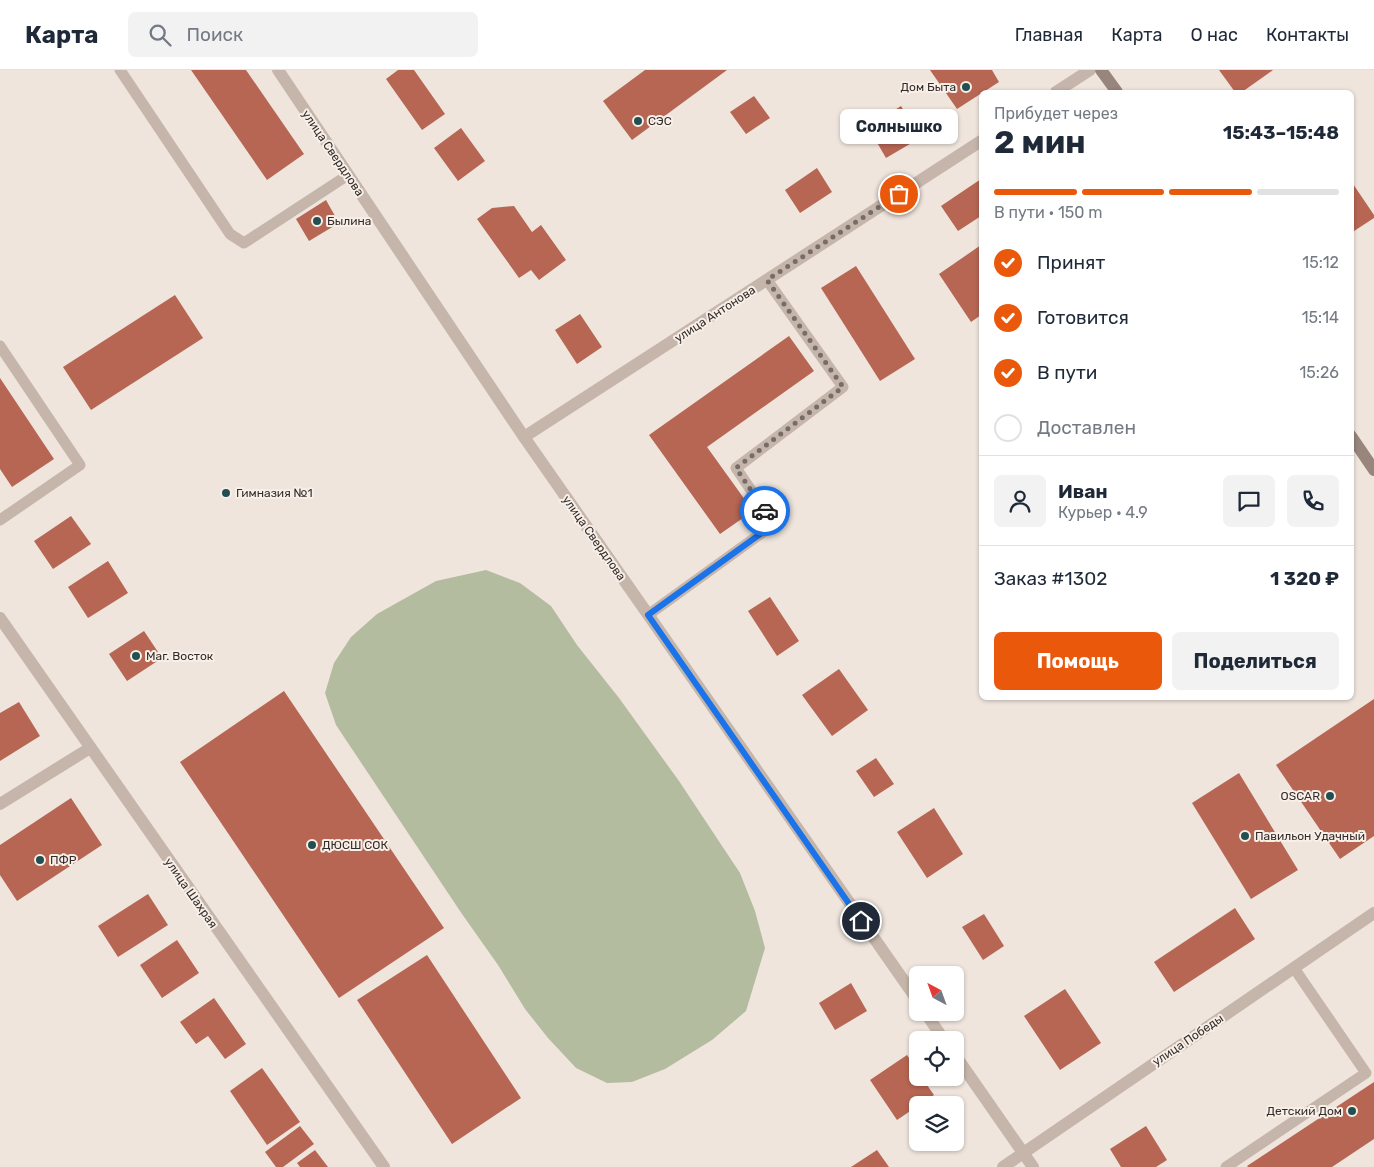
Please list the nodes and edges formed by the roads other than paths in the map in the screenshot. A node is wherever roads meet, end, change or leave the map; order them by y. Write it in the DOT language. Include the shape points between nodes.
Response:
graph roads {
  1 [pos="120,70"];
  2 [pos="278,70"];
  3 [pos="1090,70"];
  4 [pos="1101,70"];
  5 [pos="1059,90"];
  6 [pos="1116,90"];
  7 [pos="979,142"];
  8 [pos="348,175"];
  9 [pos="767,280"];
  10 [pos="0,346"];
  11 [pos="524,438"];
  12 [pos="1354,440"];
  13 [pos="1374,470"];
  14 [pos="0,520"];
  15 [pos="648,615"];
  16 [pos="0,618"];
  17 [pos="90,748"];
  18 [pos="0,804"];
  19 [pos="1374,913"];
  20 [pos="1294,968"];
  21 [pos="909,989"];
  22 [pos="964,1068"];
  23 [pos="1023,1153"];
  24 [pos="384,1167"];
  25 [pos="1003,1167"];
  26 [pos="1033,1167"];
  27 [pos="1226,1167"];
  1 -- 8 [label="lane" via="230,234 244,243"];
  2 -- 8 [label="street, улица Свердлова"];
  3 -- 5 [label="street"];
  4 -- 6 [label="main road"];
  7 -- 9 [label="street, улица Антонова"];
  8 -- 11 [label="street, улица Свердлова"];
  9 -- 11 [label="street, улица Антонова"];
  9 -- 15 [label="lane" via="843,387 736,468 774,524"];
  10 -- 14 [label="lane" via="80,465"];
  11 -- 15 [label="street, улица Свердлова"];
  12 -- 13 [label="main road"];
  15 -- 21 [label="street, улица Свердлова"];
  16 -- 17 [label="street, улица Шахрая"];
  17 -- 18 [label="street"];
  17 -- 24 [label="street, улица Шахрая"];
  19 -- 20 [label="street, улица Победы"];
  20 -- 23 [label="street, улица Победы"];
  20 -- 27 [label="lane" via="1366,1073"];
  22 -- 23 [label="street"];
  23 -- 25 [label="street, улица Победы"];
  23 -- 26 [label="street"];
}
